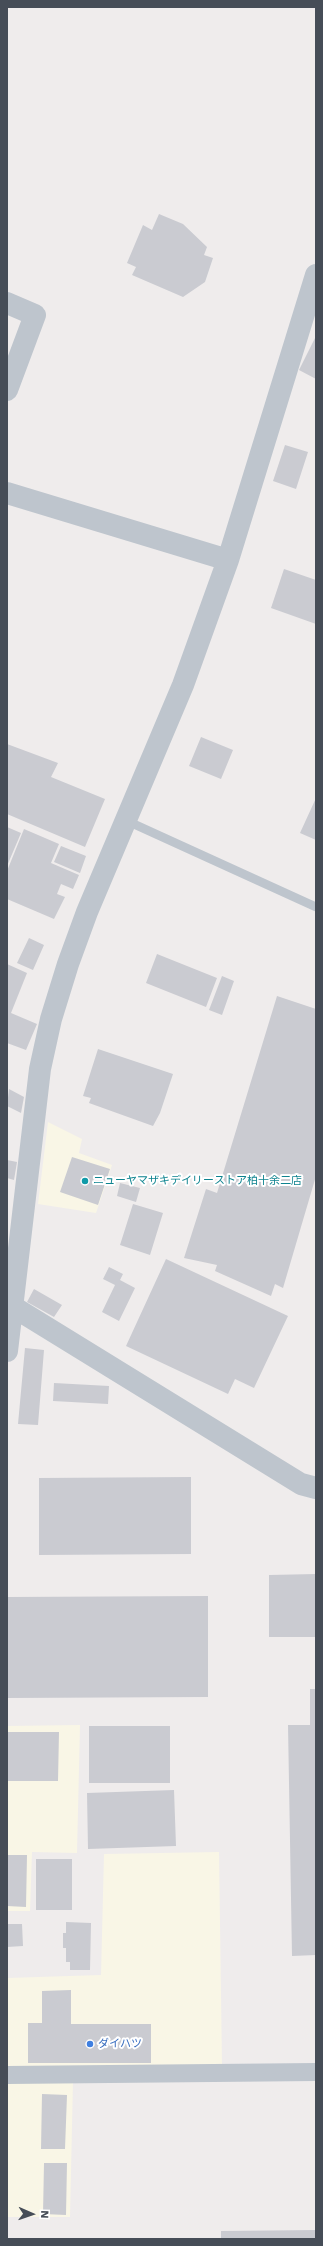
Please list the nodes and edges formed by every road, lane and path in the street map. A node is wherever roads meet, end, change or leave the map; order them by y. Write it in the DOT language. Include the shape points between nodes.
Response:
graph roads {
  1 [pos="316,275"];
  2 [pos="7,303"];
  3 [pos="7,390"];
  4 [pos="7,493"];
  5 [pos="228,560"];
  6 [pos="125,820"];
  7 [pos="316,907"];
  8 [pos="9,1304"];
  9 [pos="7,1351"];
  10 [pos="316,1488"];
  11 [pos="316,2072"];
  12 [pos="7,2075"];
  1 -- 5 [label="street"];
  2 -- 3 [label="street" via="35,315"];
  4 -- 5 [label="street"];
  5 -- 6 [label="street" via="183,686"];
  6 -- 7 [label="lane"];
  6 -- 8 [label="street" via="68,964 51,1019 40,1069"];
  8 -- 9 [label="street"];
  8 -- 10 [label="street" via="300,1484"];
  11 -- 12 [label="street"];
}
